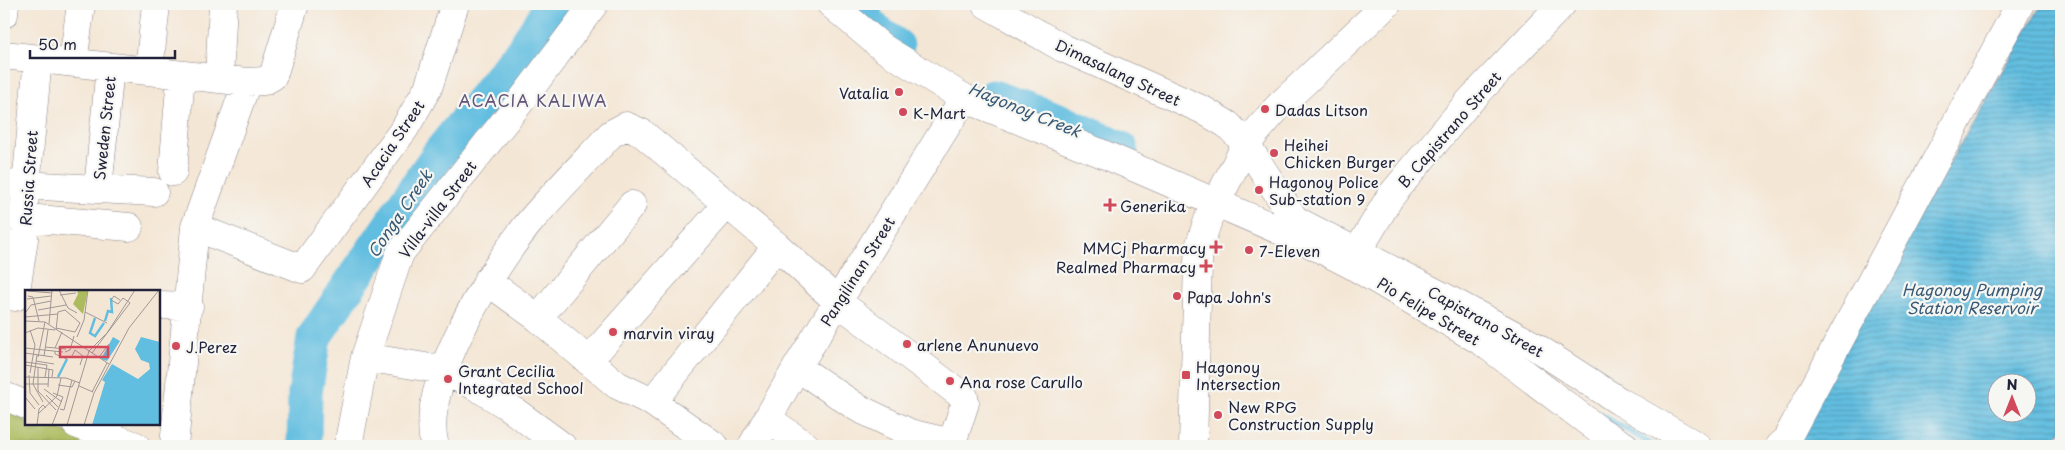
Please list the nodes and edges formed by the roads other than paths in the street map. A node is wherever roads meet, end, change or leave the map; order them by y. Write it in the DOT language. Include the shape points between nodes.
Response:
graph roads {
  1 [pos="5,4"];
  2 [pos="81,4"];
  3 [pos="156,4"];
  4 [pos="223,4"];
  5 [pos="296,4"];
  6 [pos="455,4"];
  7 [pos="594,4"];
  8 [pos="831,4"];
  9 [pos="986,4"];
  10 [pos="1387,4"];
  11 [pos="1562,4"];
  12 [pos="2020,4"];
  13 [pos="4,14"];
  14 [pos="4,55"];
  15 [pos="38,59"];
  16 [pos="73,62"];
  17 [pos="110,67"];
  18 [pos="149,71"];
  19 [pos="181,75"];
  20 [pos="219,78"];
  21 [pos="246,82"];
  22 [pos="964,98"];
  23 [pos="173,172"];
  24 [pos="1230,176"];
  25 [pos="1162,182"];
  26 [pos="15,186"];
  27 [pos="98,189"];
  28 [pos="154,192"];
  29 [pos="632,204"];
  30 [pos="727,204"];
  31 [pos="13,217"];
  32 [pos="129,227"];
  33 [pos="195,227"];
  34 [pos="1201,241"];
  35 [pos="777,246"];
  36 [pos="1353,257"];
  37 [pos="487,281"];
  38 [pos="15,297"];
  39 [pos="838,302"];
  40 [pos="160,305"];
  41 [pos="189,306"];
  42 [pos="538,318"];
  43 [pos="365,357"];
  44 [pos="588,361"];
  45 [pos="796,367"];
  46 [pos="442,370"];
  47 [pos="4,396"];
  48 [pos="652,402"];
  49 [pos="25,405"];
  50 [pos="1610,415"];
  51 [pos="768,418"];
  52 [pos="79,425"];
  53 [pos="951,444"];
  54 [pos="136,446"];
  55 [pos="174,446"];
  56 [pos="348,446"];
  57 [pos="435,446"];
  58 [pos="562,446"];
  59 [pos="715,446"];
  60 [pos="752,446"];
  61 [pos="806,446"];
  62 [pos="1193,446"];
  63 [pos="1626,446"];
  64 [pos="1697,446"];
  65 [pos="1778,446"];
  1 -- 13 [label="street"];
  2 -- 16 [label="street"];
  3 -- 18 [label="street"];
  4 -- 20 [label="street"];
  5 -- 21 [label="street" via="273,76 264,81"];
  6 -- 33 [label="street, Acacia Street" via="428,88 406,128 302,268"];
  7 -- 43 [label="street, Villa-villa Street" via="400,253"];
  8 -- 22 [label="street" via="883,48"];
  9 -- 24 [label="street, Dimasalang Street" via="1063,48 1203,110 1228,125"];
  10 -- 24 [label="street" via="1277,108"];
  11 -- 36 [label="street, B. Capistrano Street" via="1466,105 1390,197"];
  12 -- 65 [label="street" via="1786,440"];
  14 -- 15 [label="street"];
  15 -- 16 [label="street"];
  15 -- 26 [label="street, Russia Street"];
  16 -- 17 [label="street"];
  17 -- 18 [label="street"];
  17 -- 27 [label="street, Sweden Street"];
  18 -- 19 [label="street"];
  19 -- 20 [label="street"];
  19 -- 23 [label="street"];
  20 -- 21 [label="street"];
  21 -- 33 [label="street"];
  22 -- 25 [label="street" via="1093,150"];
  22 -- 39 [label="street, Pangilinan Street"];
  24 -- 25 [label="street, Pio Felipe Street"];
  24 -- 34 [label="street"];
  24 -- 36 [label="street, Capistrano Street"];
  24 -- 36 [label="street, Pio Felipe Street" via="1310,243"];
  25 -- 34 [label="street" via="1196,219"];
  26 -- 27 [label="street"];
  26 -- 31 [label="street, Russia Street"];
  27 -- 28 [label="street"];
  29 -- 42 [label="street"];
  30 -- 35 [label="street"];
  30 -- 37 [label="street" via="642,133 626,126 611,134 533,219"];
  30 -- 44 [label="street"];
  31 -- 32 [label="street"];
  31 -- 38 [label="street, Russia Street" via="24,239"];
  33 -- 41 [label="street"];
  34 -- 62 [label="street"];
  35 -- 39 [label="street"];
  35 -- 48 [label="street"];
  36 -- 50 [label="street, Pio Felipe Street" via="1484,343"];
  36 -- 50 [label="street, Capistrano Street" via="1531,344"];
  37 -- 42 [label="street"];
  37 -- 46 [label="street"];
  39 -- 45 [label="street, Pangilinan Street"];
  39 -- 53 [label="street" via="964,397"];
  40 -- 41 [label="street"];
  41 -- 55 [label="street"];
  42 -- 44 [label="street"];
  43 -- 46 [label="street"];
  43 -- 56 [label="street, Villa-villa Street"];
  44 -- 48 [label="street" via="617,385"];
  45 -- 51 [label="street, Pangilinan Street"];
  45 -- 53 [label="street" via="858,408 910,433"];
  46 -- 57 [label="street" via="431,422"];
  46 -- 58 [label="street" via="477,386"];
  47 -- 49 [label="street"];
  48 -- 59 [label="street"];
  50 -- 63 [label="street, Pio Felipe Street"];
  50 -- 64 [label="street, Capistrano Street"];
  51 -- 60 [label="street, Pangilinan Street"];
  51 -- 61 [label="street"];
  52 -- 54 [label="street"];
}
